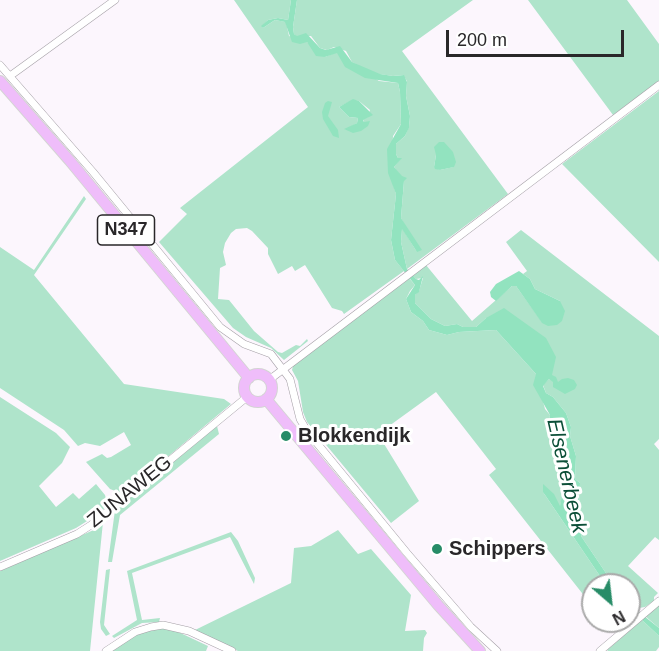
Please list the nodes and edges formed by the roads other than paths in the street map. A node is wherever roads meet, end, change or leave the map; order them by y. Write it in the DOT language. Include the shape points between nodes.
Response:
graph roads {
  1 [pos="115,0"];
  2 [pos="0,65"];
  3 [pos="5,79"];
  4 [pos="659,85"];
  5 [pos="283,369"];
  6 [pos="249,378"];
  7 [pos="268,380"];
  8 [pos="247,397"];
  9 [pos="266,399"];
  10 [pos="0,567"];
  11 [pos="659,601"];
  12 [pos="106,651"];
  13 [pos="232,651"];
  14 [pos="480,651"];
  15 [pos="497,651"];
  16 [pos="600,651"];
  1 -- 3 [label="street"];
  2 -- 3 [label="street"];
  3 -- 5 [label="street" via="93,172 220,327 244,344 271,354"];
  3 -- 6 [label="main road, N347"];
  4 -- 5 [label="street"];
  5 -- 7 [label="street"];
  5 -- 15 [label="street" via="294,386 300,419 307,431 413,560"];
  6 -- 7 [label="main road" via="260,375"];
  6 -- 8 [label="main road" via="244,388"];
  7 -- 9 [label="main road" via="272,389"];
  8 -- 9 [label="main road" via="258,402"];
  8 -- 10 [label="street, ZUNAWEG" via="91,525"];
  9 -- 14 [label="main road"];
  11 -- 16 [label="street"];
  12 -- 13 [label="street" via="135,632 163,625 184,629"];
}
